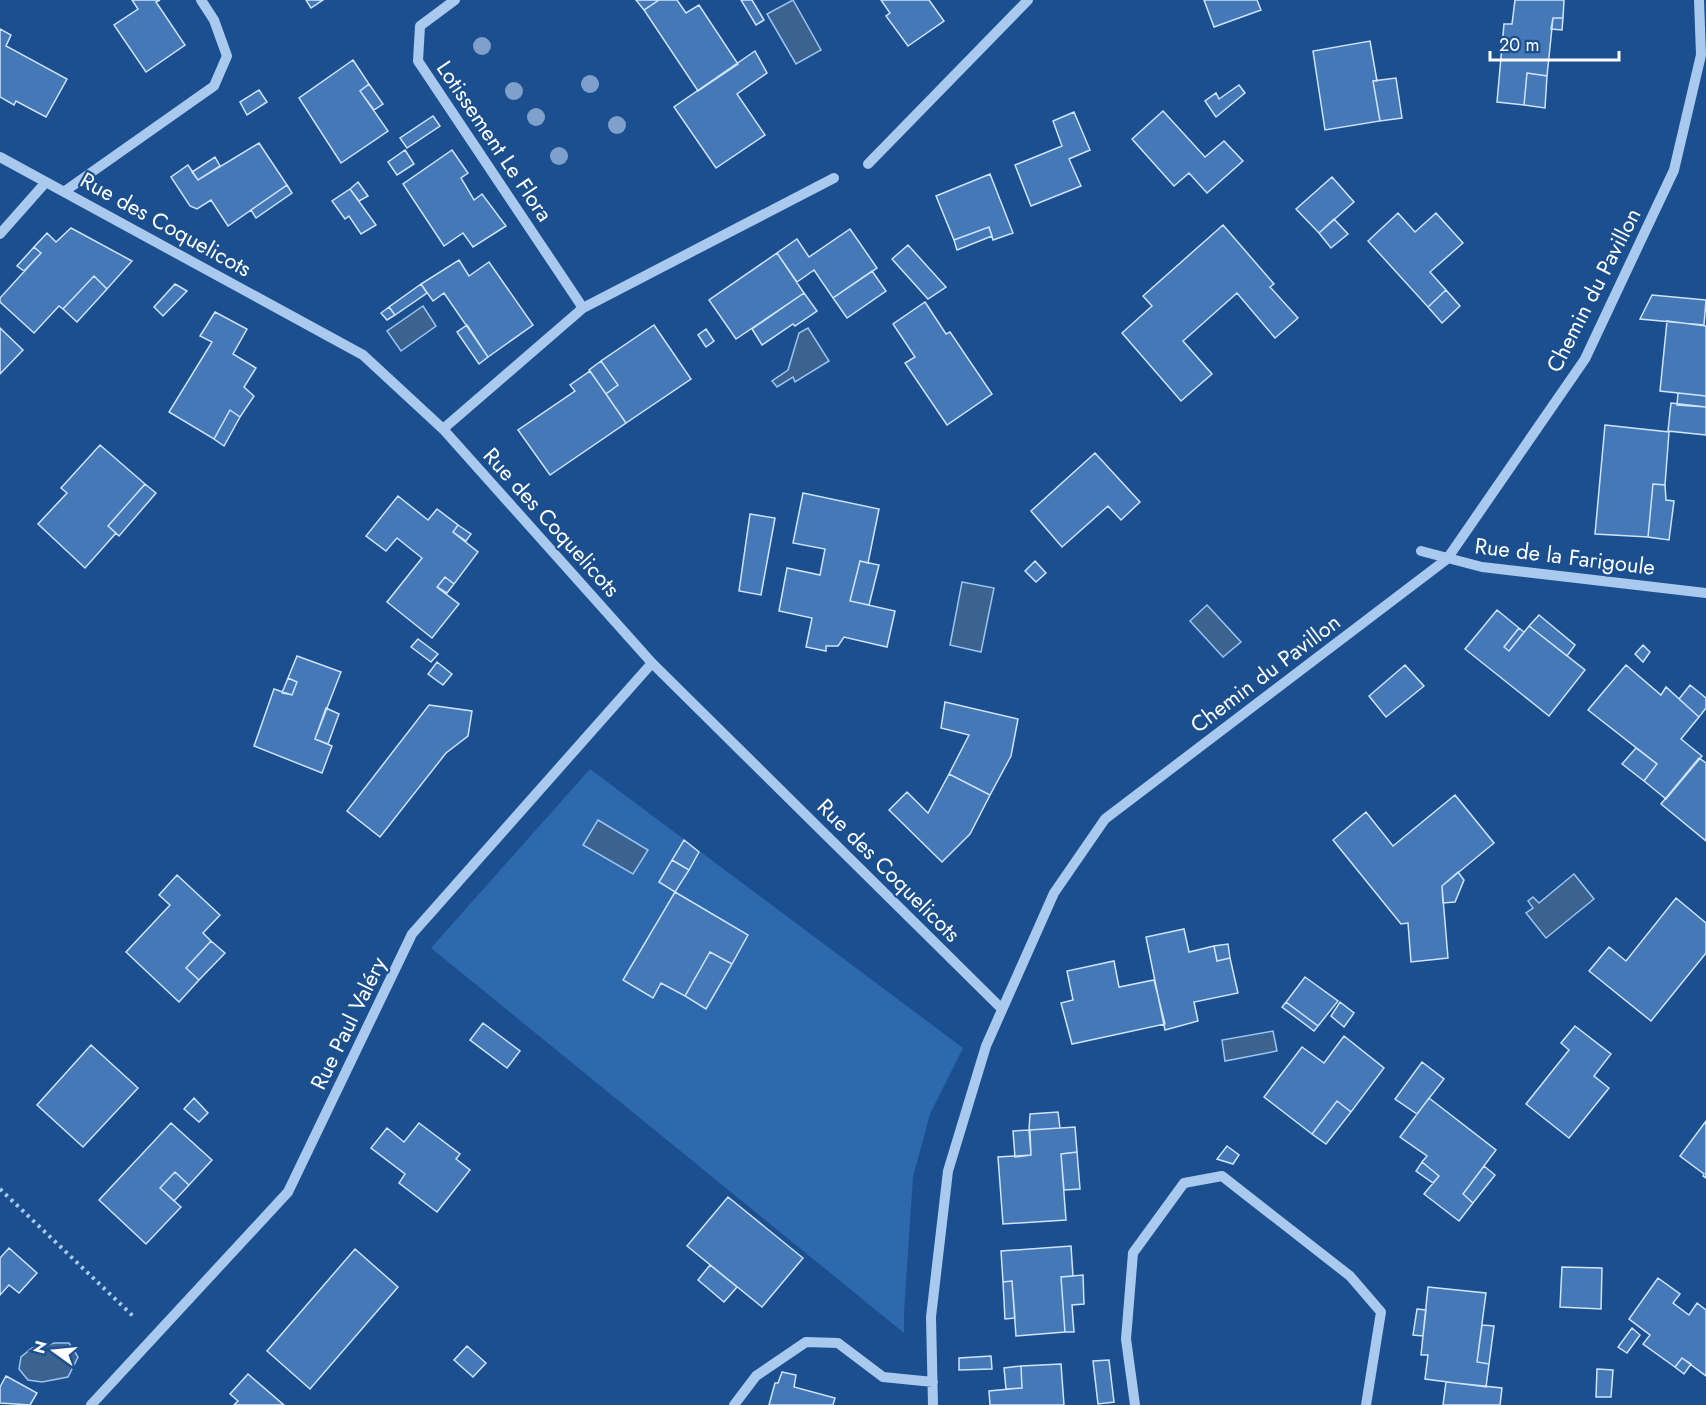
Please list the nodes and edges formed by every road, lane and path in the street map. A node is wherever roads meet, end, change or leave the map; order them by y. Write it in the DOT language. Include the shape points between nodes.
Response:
graph roads {
  1 [pos="201,0"];
  2 [pos="455,0"];
  3 [pos="1028,0"];
  4 [pos="1699,0"];
  5 [pos="0,156"];
  6 [pos="868,164"];
  7 [pos="834,178"];
  8 [pos="46,182"];
  9 [pos="65,191"];
  10 [pos="0,234"];
  11 [pos="583,308"];
  12 [pos="443,429"];
  13 [pos="1421,551"];
  14 [pos="1447,559"];
  15 [pos="1706,593"];
  16 [pos="652,663"];
  17 [pos="1002,1009"];
  18 [pos="0,1189"];
  19 [pos="154,1336"];
  20 [pos="933,1382"];
  21 [pos="91,1405"];
  22 [pos="734,1405"];
  23 [pos="933,1405"];
  24 [pos="1135,1405"];
  25 [pos="1366,1405"];
  1 -- 9 [label="street" via="214,20 227,56 214,86"];
  2 -- 11 [label="street, Lotissement Le Flora" via="420,26 418,61"];
  3 -- 6 [label="street"];
  4 -- 14 [label="street, Chemin du Pavillon" via="1701,55 1674,170 1585,359"];
  5 -- 8 [label="street, Rue des Coquelicots"];
  7 -- 11 [label="street"];
  8 -- 9 [label="street, Rue des Coquelicots"];
  8 -- 10 [label="street"];
  9 -- 12 [label="street, Rue des Coquelicots" via="363,355"];
  11 -- 12 [label="street"];
  12 -- 16 [label="street, Rue des Coquelicots"];
  13 -- 14 [label="street, Rue de la Farigoule"];
  14 -- 15 [label="street, Rue de la Farigoule" via="1482,567"];
  14 -- 17 [label="street, Chemin du Pavillon" via="1105,819 1054,892"];
  16 -- 17 [label="street, Rue des Coquelicots"];
  16 -- 19 [label="street, Rue Paul Valéry" via="412,934 288,1192"];
  17 -- 20 [label="street, Chemin du Pavillon" via="986,1046 948,1171 931,1317"];
  18 -- 19 [label="path"];
  19 -- 21 [label="street, Rue Paul Valéry"];
  20 -- 22 [label="street" via="883,1377 838,1343 806,1342 756,1376"];
  20 -- 23 [label="street, Chemin du Pavillon"];
  24 -- 25 [label="street" via="1126,1340 1133,1253 1184,1183 1222,1176 1350,1276 1381,1312"];
}
